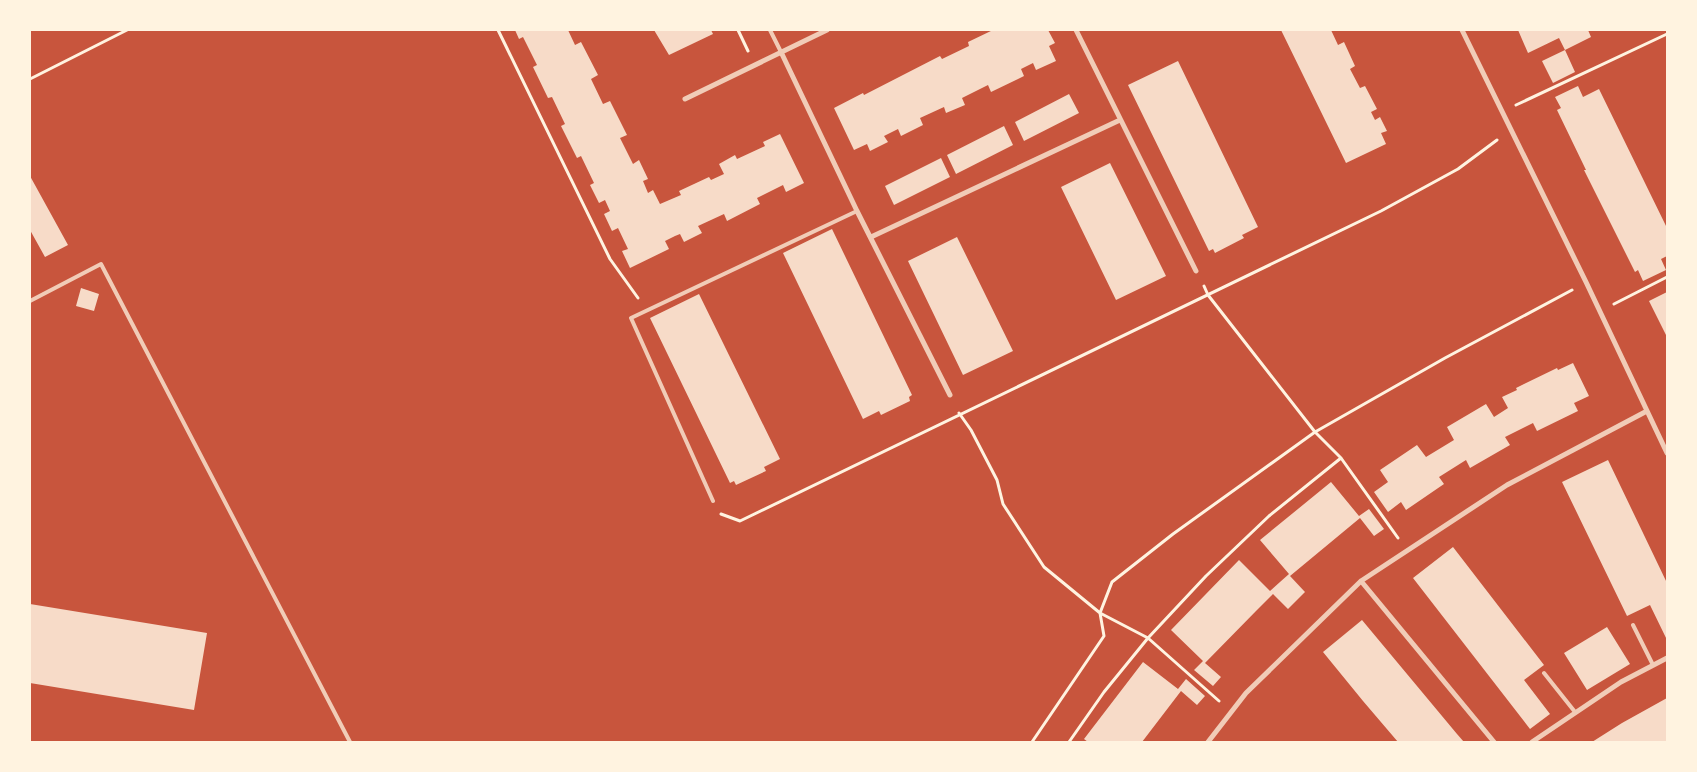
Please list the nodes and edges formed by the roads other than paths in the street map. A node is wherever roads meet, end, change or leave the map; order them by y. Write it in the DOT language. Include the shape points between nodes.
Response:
graph roads {
  1 [pos="770,30"];
  2 [pos="827,30"];
  3 [pos="1076,30"];
  4 [pos="1462,30"];
  5 [pos="781,52"];
  6 [pos="685,99"];
  7 [pos="1120,120"];
  8 [pos="858,211"];
  9 [pos="871,237"];
  10 [pos="1196,271"];
  11 [pos="30,301"];
  12 [pos="950,395"];
  13 [pos="1647,411"];
  14 [pos="1667,453"];
  15 [pos="713,501"];
  16 [pos="1361,580"];
  17 [pos="1633,625"];
  18 [pos="1667,658"];
  19 [pos="1653,665"];
  20 [pos="1544,673"];
  21 [pos="1575,712"];
  22 [pos="350,742"];
  23 [pos="1208,742"];
  24 [pos="1494,742"];
  25 [pos="1532,742"];
  1 -- 5 [label="lane"];
  2 -- 5 [label="street"];
  3 -- 7 [label="street"];
  4 -- 13 [label="street"];
  5 -- 6 [label="street"];
  5 -- 8 [label="street"];
  7 -- 9 [label="street"];
  7 -- 10 [label="street"];
  8 -- 9 [label="street"];
  8 -- 15 [label="lane" via="631,318"];
  9 -- 12 [label="street"];
  11 -- 22 [label="lane" via="101,264"];
  13 -- 14 [label="street"];
  13 -- 16 [label="street" via="1507,485"];
  16 -- 23 [label="street" via="1246,693"];
  16 -- 24 [label="street"];
  17 -- 19 [label="lane"];
  18 -- 19 [label="street"];
  19 -- 21 [label="street"];
  20 -- 21 [label="lane"];
  21 -- 25 [label="street"];
}
